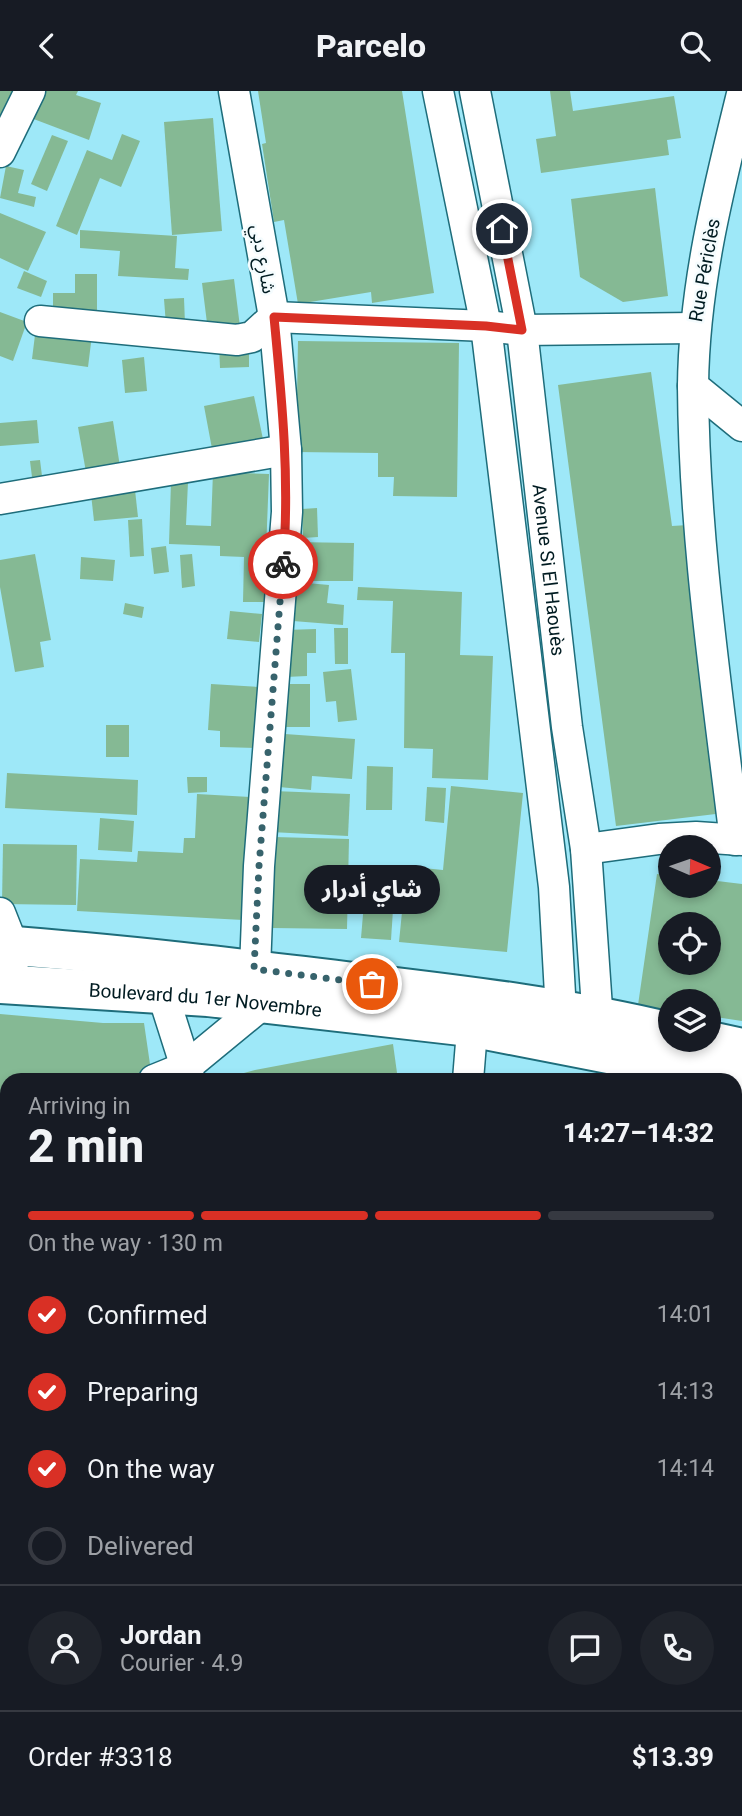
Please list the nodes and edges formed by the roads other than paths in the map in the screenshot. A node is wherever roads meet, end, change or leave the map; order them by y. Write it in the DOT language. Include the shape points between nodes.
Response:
graph roads {
  1 [pos="30,91"];
  2 [pos="234,91"];
  3 [pos="438,91"];
  4 [pos="475,91"];
  5 [pos="742,94"];
  6 [pos="0,152"];
  7 [pos="274,317"];
  8 [pos="40,321"];
  9 [pos="486,326"];
  10 [pos="694,328"];
  11 [pos="522,330"];
  12 [pos="692,386"];
  13 [pos="742,426"];
  14 [pos="286,450"];
  15 [pos="0,499"];
  16 [pos="738,840"];
  17 [pos="586,849"];
  18 [pos="4,935"];
  19 [pos="7,985"];
  20 [pos="260,986"];
  21 [pos="163,995"];
  22 [pos="473,1011"];
  23 [pos="574,1022"];
  24 [pos="658,1031"];
  25 [pos="721,1043"];
  26 [pos="742,1048"];
  27 [pos="188,1073"];
  28 [pos="469,1073"];
  29 [pos="708,1073"];
  1 -- 6 [label="street"];
  2 -- 7 [label="street, شارع دبي"];
  3 -- 9 [label="street, Avenue Si El Haouès"];
  4 -- 11 [label="street, Avenue Si El Haouès"];
  5 -- 10 [label="street, Rue Périclès" via="708,236"];
  7 -- 8 [label="street" via="261,331 237,340"];
  7 -- 9 [label="street"];
  7 -- 14 [label="street, شارع دبي"];
  9 -- 11 [label="street"];
  9 -- 23 [label="street, Avenue Si El Haouès"];
  10 -- 11 [label="street"];
  10 -- 12 [label="street, Rue Périclès"];
  11 -- 17 [label="street, Avenue Si El Haouès" via="567,727"];
  12 -- 13 [label="street"];
  12 -- 16 [label="street, Rue Périclès" via="700,547"];
  14 -- 15 [label="street"];
  14 -- 20 [label="street, شارع دبي" via="287,512 259,866"];
  16 -- 17 [label="street" via="659,839"];
  17 -- 23 [label="street, Avenue Si El Haouès"];
  18 -- 19 [label="street"];
  18 -- 20 [label="main road, Boulevard du 1er Novembre"];
  19 -- 21 [label="main road, Boulevard du 1er Novembre"];
  20 -- 21 [label="main road, Boulevard du 1er Novembre"];
  20 -- 22 [label="main road, Boulevard du 1er Novembre"];
  20 -- 27 [label="street"];
  21 -- 27 [label="street"];
  22 -- 23 [label="main road, Boulevard du 1er Novembre"];
  22 -- 28 [label="street"];
  23 -- 24 [label="main road, Boulevard du 1er Novembre"];
  23 -- 29 [label="main road, Boulevard du 1er Novembre" via="601,1051"];
  25 -- 26 [label="main road"];
}
